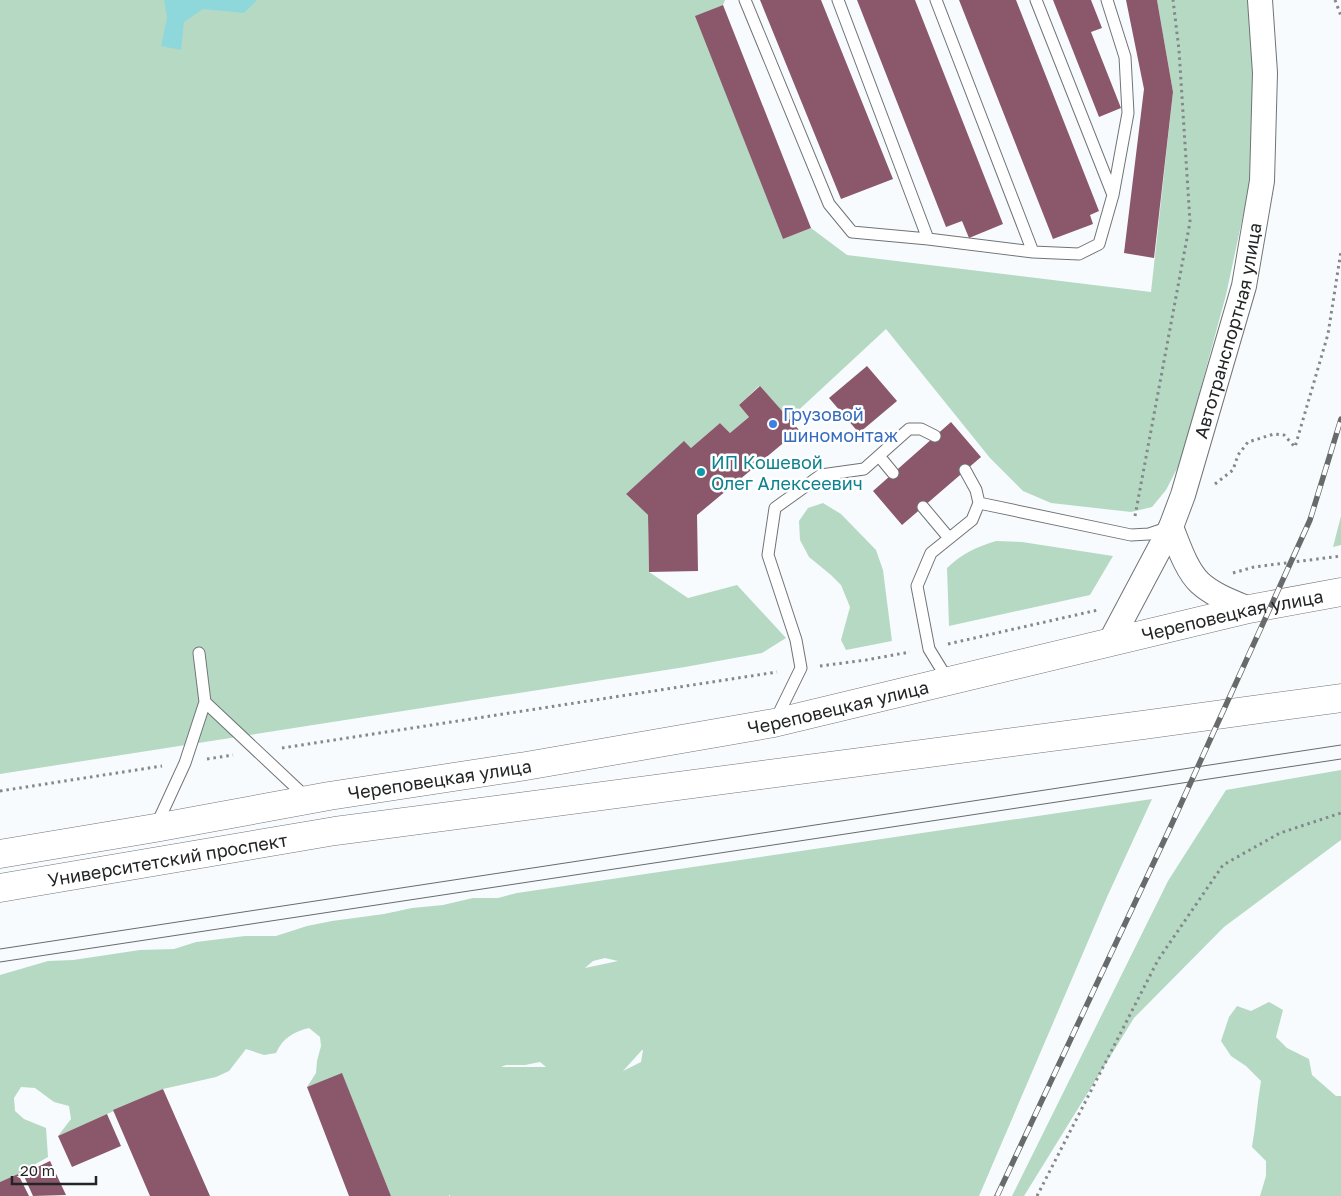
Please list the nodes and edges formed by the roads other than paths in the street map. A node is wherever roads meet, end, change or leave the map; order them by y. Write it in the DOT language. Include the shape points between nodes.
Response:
graph roads {
  1 [pos="745,0"];
  2 [pos="838,0"];
  3 [pos="936,0"];
  4 [pos="1036,0"];
  5 [pos="1107,0"];
  6 [pos="1260,0"];
  7 [pos="1113,195"];
  8 [pos="928,239"];
  9 [pos="1033,252"];
  10 [pos="935,436"];
  11 [pos="879,456"];
  12 [pos="965,470"];
  13 [pos="893,473"];
  14 [pos="979,503"];
  15 [pos="923,508"];
  16 [pos="1171,526"];
  17 [pos="949,538"];
  18 [pos="1341,592"];
  19 [pos="1249,609"];
  20 [pos="1110,642"];
  21 [pos="199,653"];
  22 [pos="949,682"];
  23 [pos="1341,698"];
  24 [pos="205,702"];
  25 [pos="774,723"];
  26 [pos="319,797"];
  27 [pos="155,828"];
  28 [pos="335,831"];
  29 [pos="0,854"];
  30 [pos="0,888"];
  1 -- 8 [label="lane" via="829,204 852,232"];
  2 -- 8 [label="lane"];
  3 -- 9 [label="lane"];
  4 -- 7 [label="lane"];
  5 -- 7 [label="lane" via="1125,57 1128,113"];
  6 -- 16 [label="street, Автотранспортная улица" via="1265,73 1262,181 1244,286"];
  7 -- 9 [label="lane" via="1099,244 1079,254"];
  8 -- 9 [label="lane"];
  10 -- 11 [label="lane" via="921,429 909,429"];
  11 -- 13 [label="lane"];
  11 -- 25 [label="lane" via="864,469 821,475 775,508 768,555 796,640 801,668"];
  12 -- 14 [label="lane"];
  14 -- 16 [label="lane" via="1130,535 1149,534"];
  14 -- 17 [label="lane" via="972,520"];
  15 -- 17 [label="lane"];
  16 -- 19 [label="street" via="1186,562 1199,582 1225,600"];
  16 -- 20 [label="street, Автотранспортная улица"];
  17 -- 22 [label="lane" via="931,553 917,586 928,649"];
  18 -- 19 [label="highway, Череповецкая улица"];
  19 -- 20 [label="highway, Череповецкая улица"];
  20 -- 22 [label="highway, Череповецкая улица"];
  21 -- 24 [label="lane"];
  22 -- 25 [label="highway, Череповецкая улица"];
  23 -- 28 [label="highway, Череповецкая улица"];
  24 -- 26 [label="lane"];
  24 -- 27 [label="lane" via="185,762"];
  25 -- 26 [label="highway, Череповецкая улица" via="526,766"];
  26 -- 27 [label="highway, Университетский проспект"];
  27 -- 29 [label="highway, Университетский проспект"];
  28 -- 30 [label="highway, Университетский проспект"];
}
